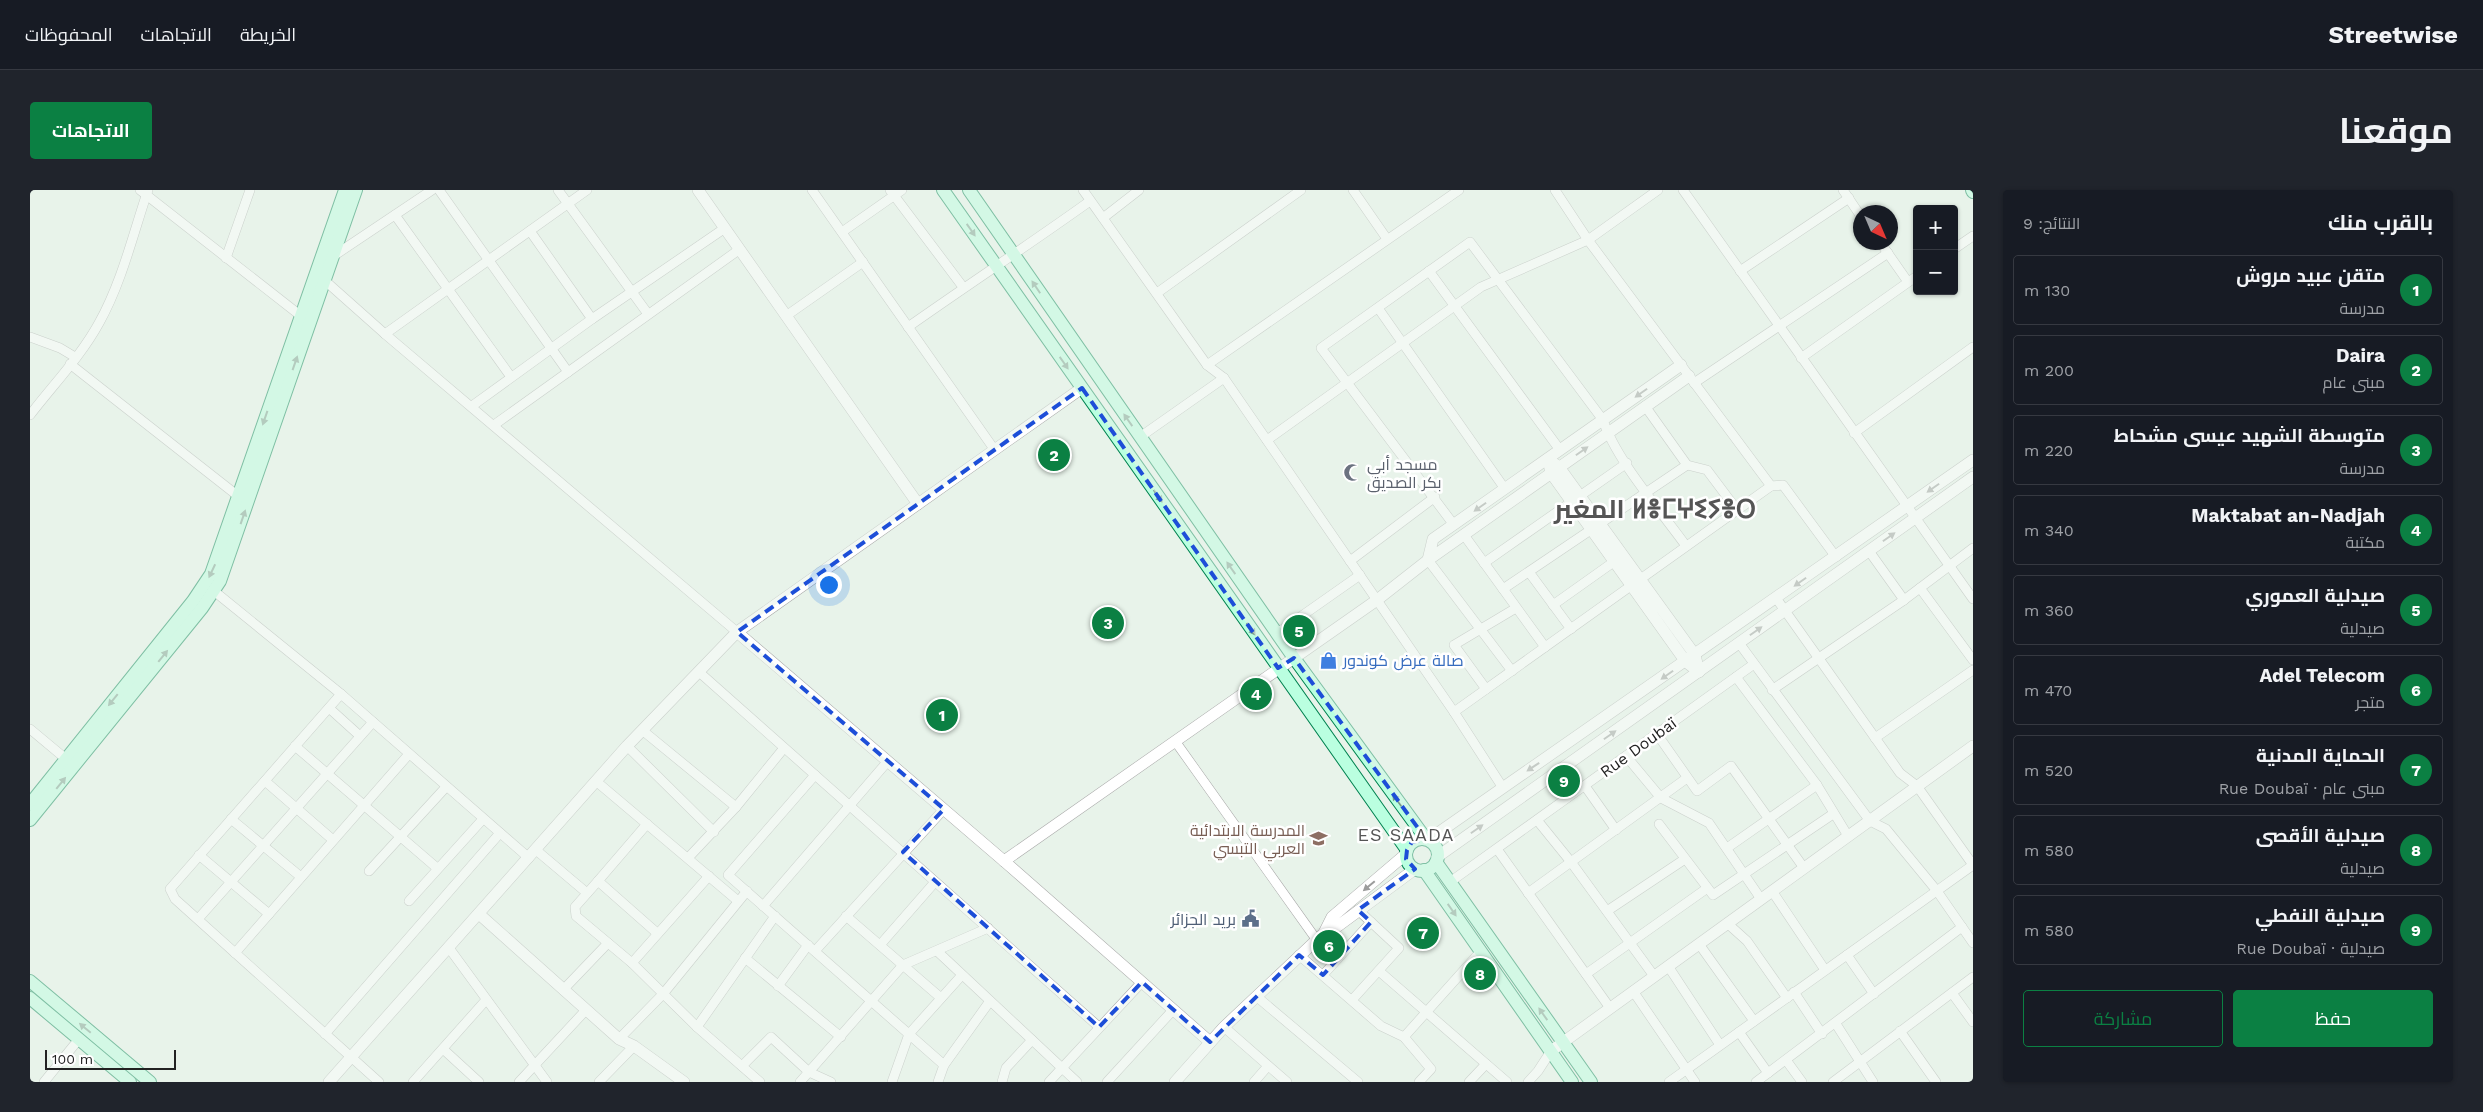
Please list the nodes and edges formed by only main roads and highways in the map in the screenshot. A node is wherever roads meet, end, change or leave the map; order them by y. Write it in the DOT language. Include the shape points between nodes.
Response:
graph roads {
  1 [pos="345,190"];
  2 [pos="356,190"];
  3 [pos="943,190"];
  4 [pos="969,190"];
  5 [pos="327,257"];
  6 [pos="320,276"];
  7 [pos="30,804"];
  8 [pos="30,820"];
  9 [pos="1427,840"];
  10 [pos="1406,852"];
  11 [pos="1436,860"];
  12 [pos="1420,870"];
  13 [pos="30,981"];
  14 [pos="30,998"];
  15 [pos="130,1082"];
  16 [pos="150,1082"];
  17 [pos="1572,1082"];
  18 [pos="1592,1082"];
  1 -- 5 [label="main road"];
  2 -- 5 [label="main road"];
  3 -- 10 [label="main road, one-way"];
  9 -- 4 [label="main road, one-way" via="1276,634"];
  5 -- 6 [label="main road"];
  6 -- 7 [label="main road, one-way" via="300,316 216,564 205,584"];
  8 -- 6 [label="main road, one-way" via="214,591 224,571"];
  9 -- 10 [label="main road" via="1412,842"];
  9 -- 11 [label="main road" via="1434,845"];
  10 -- 12 [label="main road" via="1408,863"];
  11 -- 12 [label="main road"];
  18 -- 11 [label="main road, one-way"];
  12 -- 17 [label="main road, one-way"];
  16 -- 13 [label="main road, one-way"];
  14 -- 15 [label="main road"];
}
